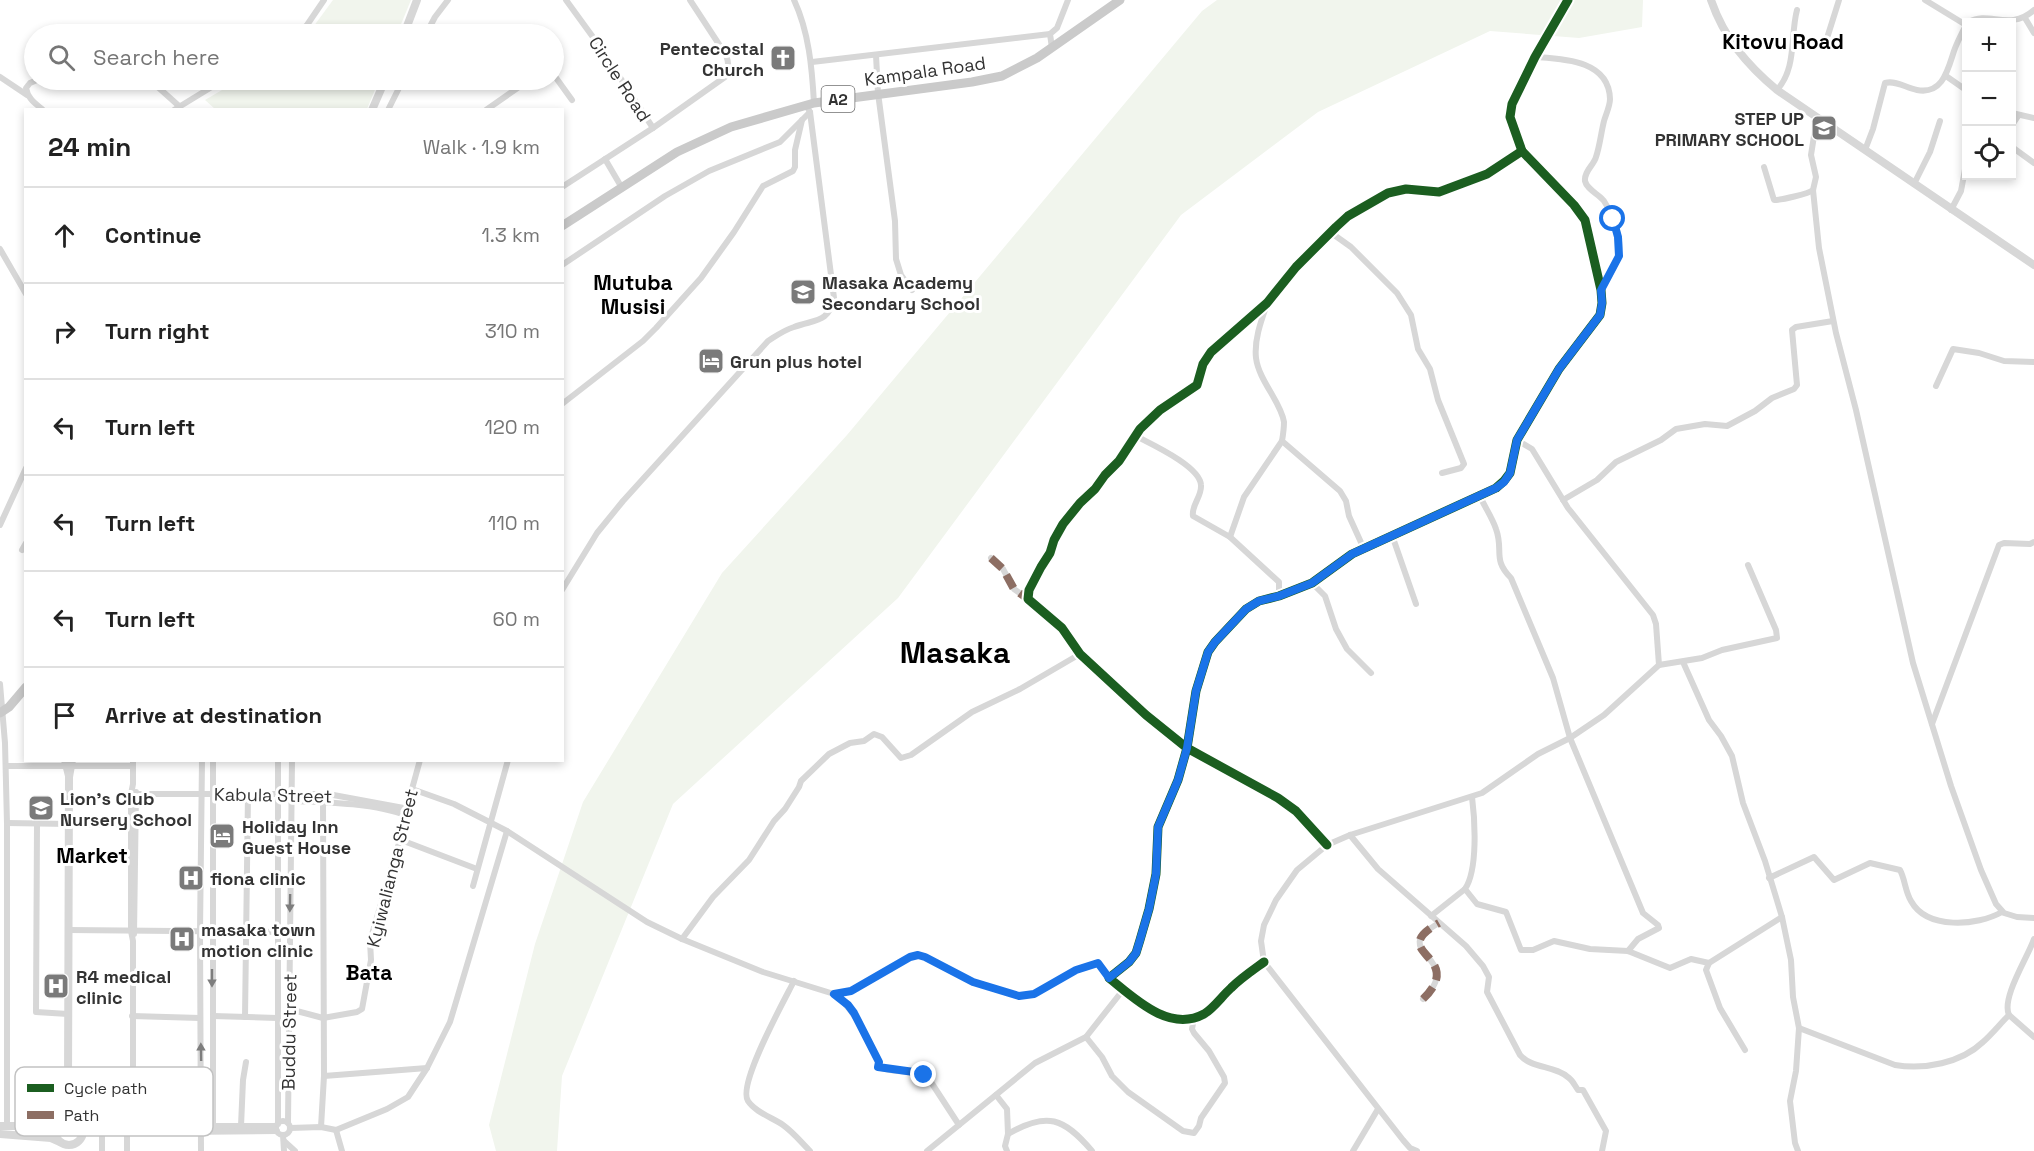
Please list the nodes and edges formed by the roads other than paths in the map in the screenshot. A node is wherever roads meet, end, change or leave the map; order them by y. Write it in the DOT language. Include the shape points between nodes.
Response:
graph roads {
  1 [pos="324,0"];
  2 [pos="417,0"];
  3 [pos="448,0"];
  4 [pos="566,0"];
  5 [pos="690,0"];
  6 [pos="794,0"];
  7 [pos="1068,0"];
  8 [pos="1120,0"];
  9 [pos="1568,0"];
  10 [pos="1712,0"];
  11 [pos="1839,0"];
  12 [pos="1925,0"];
  13 [pos="1797,10"];
  14 [pos="2034,10"];
  15 [pos="2025,18"];
  16 [pos="1962,21"];
  17 [pos="2016,21"];
  18 [pos="308,24"];
  19 [pos="408,24"];
  20 [pos="431,24"];
  21 [pos="2034,33"];
  22 [pos="1050,34"];
  23 [pos="1962,34"];
  24 [pos="1828,35"];
  25 [pos="1052,48"];
  26 [pos="876,55"];
  27 [pos="1535,57"];
  28 [pos="812,62"];
  29 [pos="1946,76"];
  30 [pos="0,77"];
  31 [pos="1962,87"];
  32 [pos="564,89"];
  33 [pos="26,90"];
  34 [pos="159,90"];
  35 [pos="206,90"];
  36 [pos="381,90"];
  37 [pos="398,90"];
  38 [pos="515,90"];
  39 [pos="1777,90"];
  40 [pos="878,93"];
  41 [pos="27,95"];
  42 [pos="572,100"];
  43 [pos="810,107"];
  44 [pos="41,108"];
  45 [pos="176,108"];
  46 [pos="373,108"];
  47 [pos="389,108"];
  48 [pos="489,108"];
  49 [pos="2016,114"];
  50 [pos="1817,117"];
  51 [pos="2034,118"];
  52 [pos="802,120"];
  53 [pos="1941,121"];
  54 [pos="653,128"];
  55 [pos="1865,150"];
  56 [pos="2016,150"];
  57 [pos="1522,151"];
  58 [pos="605,159"];
  59 [pos="2034,163"];
  60 [pos="1764,167"];
  61 [pos="1963,180"];
  62 [pos="1914,184"];
  63 [pos="564,187"];
  64 [pos="621,188"];
  65 [pos="1812,190"];
  66 [pos="1952,210"];
  67 [pos="564,225"];
  68 [pos="1330,232"];
  69 [pos="0,249"];
  70 [pos="564,264"];
  71 [pos="2034,265"];
  72 [pos="912,290"];
  73 [pos="1601,290"];
  74 [pos="24,291"];
  75 [pos="1267,303"];
  76 [pos="1833,321"];
  77 [pos="2034,363"];
  78 [pos="1936,386"];
  79 [pos="564,402"];
  80 [pos="1136,436"];
  81 [pos="1517,440"];
  82 [pos="1282,441"];
  83 [pos="24,472"];
  84 [pos="1442,473"];
  85 [pos="1479,494"];
  86 [pos="1563,500"];
  87 [pos="0,525"];
  88 [pos="1230,537"];
  89 [pos="1390,537"];
  90 [pos="2034,542"];
  91 [pos="24,546"];
  92 [pos="1364,549"];
  93 [pos="22,550"];
  94 [pos="991,558"];
  95 [pos="1748,565"];
  96 [pos="1312,583"];
  97 [pos="564,587"];
  98 [pos="1279,596"];
  99 [pos="1028,599"];
  100 [pos="1416,604"];
  101 [pos="1080,654"];
  102 [pos="1683,662"];
  103 [pos="1659,665"];
  104 [pos="1371,673"];
  105 [pos="0,684"];
  106 [pos="24,689"];
  107 [pos="1,709"];
  108 [pos="1932,725"];
  109 [pos="1570,738"];
  110 [pos="1187,748"];
  111 [pos="201,762"];
  112 [pos="213,762"];
  113 [pos="278,762"];
  114 [pos="292,762"];
  115 [pos="419,762"];
  116 [pos="507,762"];
  117 [pos="69,763"];
  118 [pos="133,763"];
  119 [pos="6,766"];
  120 [pos="412,789"];
  121 [pos="201,793"];
  122 [pos="278,793"];
  123 [pos="291,793"];
  124 [pos="134,794"];
  125 [pos="212,794"];
  126 [pos="248,794"];
  127 [pos="1472,797"];
  128 [pos="3,799"];
  129 [pos="291,801"];
  130 [pos="323,802"];
  131 [pos="408,812"];
  132 [pos="490,822"];
  133 [pos="7,823"];
  134 [pos="37,824"];
  135 [pos="70,824"];
  136 [pos="132,825"];
  137 [pos="507,831"];
  138 [pos="1350,835"];
  139 [pos="400,840"];
  140 [pos="1337,840"];
  141 [pos="1327,844"];
  142 [pos="1357,844"];
  143 [pos="477,869"];
  144 [pos="1769,878"];
  145 [pos="474,886"];
  146 [pos="1465,889"];
  147 [pos="2002,912"];
  148 [pos="1431,916"];
  149 [pos="1782,917"];
  150 [pos="2034,918"];
  151 [pos="1439,922"];
  152 [pos="69,930"];
  153 [pos="133,931"];
  154 [pos="200,932"];
  155 [pos="212,932"];
  156 [pos="246,932"];
  157 [pos="277,932"];
  158 [pos="290,932"];
  159 [pos="682,939"];
  160 [pos="2034,939"];
  161 [pos="1628,951"];
  162 [pos="1264,962"];
  163 [pos="1709,963"];
  164 [pos="1109,978"];
  165 [pos="794,981"];
  166 [pos="1123,990"];
  167 [pos="834,994"];
  168 [pos="1423,999"];
  169 [pos="289,1009"];
  170 [pos="68,1014"];
  171 [pos="2008,1015"];
  172 [pos="132,1016"];
  173 [pos="213,1016"];
  174 [pos="245,1017"];
  175 [pos="200,1018"];
  176 [pos="277,1018"];
  177 [pos="323,1018"];
  178 [pos="1194,1018"];
  179 [pos="1799,1028"];
  180 [pos="1086,1037"];
  181 [pos="2034,1037"];
  182 [pos="1745,1050"];
  183 [pos="246,1062"];
  184 [pos="68,1067"];
  185 [pos="132,1067"];
  186 [pos="201,1067"];
  187 [pos="427,1068"];
  188 [pos="324,1076"];
  189 [pos="996,1095"];
  190 [pos="1378,1109"];
  191 [pos="959,1125"];
  192 [pos="4,1126"];
  193 [pos="241,1126"];
  194 [pos="289,1126"];
  195 [pos="277,1127"];
  196 [pos="321,1128"];
  197 [pos="213,1129"];
  198 [pos="336,1130"];
  199 [pos="0,1134"];
  200 [pos="1008,1134"];
  201 [pos="15,1135"];
  202 [pos="26,1136"];
  203 [pos="81,1136"];
  204 [pos="130,1136"];
  205 [pos="202,1136"];
  206 [pos="284,1138"];
  207 [pos="78,1141"];
  208 [pos="65,1146"];
  209 [pos="76,1151"];
  210 [pos="127,1151"];
  211 [pos="201,1151"];
  212 [pos="284,1151"];
  213 [pos="295,1151"];
  214 [pos="342,1151"];
  215 [pos="810,1151"];
  216 [pos="927,1151"];
  217 [pos="1007,1151"];
  218 [pos="1092,1151"];
  219 [pos="1353,1151"];
  220 [pos="1417,1151"];
  221 [pos="1602,1151"];
  222 [pos="1798,1151"];
  1 -- 18 [label="street"];
  2 -- 19 [label="street"];
  3 -- 20 [label="street"];
  4 -- 54 [label="street, Circle Road"];
  5 -- 54 [label="street" via="726,55 728,73"];
  6 -- 28 [label="street"];
  7 -- 22 [label="street" via="1057,28"];
  8 -- 25 [label="main road, Kampala Road / A2"];
  9 -- 27 [label="street"];
  10 -- 39 [label="street" via="1727,37 1754,70"];
  11 -- 24 [label="street"];
  12 -- 16 [label="street"];
  13 -- 39 [label="street" via="1792,55"];
  14 -- 15 [label="street"];
  15 -- 17 [label="street"];
  15 -- 21 [label="street"];
  22 -- 25 [label="street"];
  22 -- 26 [label="street"];
  23 -- 29 [label="street"];
  25 -- 40 [label="main road, Kampala Road / A2" via="989,80"];
  26 -- 28 [label="street"];
  26 -- 40 [label="street"];
  27 -- 57 [label="street" via="1510,109"];
  27 -- 73 [label="street" via="1582,63 1606,80 1610,99 1595,162 1585,181 1603,199 1618,237 1619,256"];
  28 -- 43 [label="street"];
  29 -- 31 [label="street"];
  29 -- 55 [label="street" via="1925,91 1885,83"];
  30 -- 41 [label="street"];
  32 -- 42 [label="street"];
  33 -- 41 [label="street"];
  34 -- 45 [label="street"];
  35 -- 45 [label="street"];
  36 -- 46 [label="street"];
  37 -- 47 [label="street"];
  38 -- 48 [label="street"];
  39 -- 50 [label="street"];
  40 -- 43 [label="main road, Kampala Road / A2"];
  40 -- 72 [label="street" via="895,221 896,259"];
  41 -- 44 [label="street"];
  43 -- 52 [label="street"];
  43 -- 64 [label="main road, Kampala Road / A2" via="760,117 702,140"];
  43 -- 97 [label="street" via="834,298 829,313 768,341 623,501 597,533"];
  49 -- 51 [label="street"];
  50 -- 55 [label="street"];
  50 -- 65 [label="street" via="1811,155 1816,177"];
  52 -- 70 [label="street" via="780,142 709,171"];
  52 -- 79 [label="street" via="793,171 763,186 701,278 656,328"];
  53 -- 62 [label="street"];
  54 -- 58 [label="street, Circle Road"];
  55 -- 62 [label="street"];
  56 -- 59 [label="street"];
  57 -- 68 [label="street" via="1487,174 1439,192 1406,189 1388,193 1348,216"];
  57 -- 73 [label="street" via="1581,212"];
  58 -- 63 [label="street, Circle Road"];
  58 -- 64 [label="street"];
  60 -- 65 [label="street" via="1774,200"];
  61 -- 66 [label="street"];
  62 -- 66 [label="street"];
  64 -- 67 [label="main road, Kampala Road / A2"];
  65 -- 76 [label="street"];
  66 -- 71 [label="street"];
  68 -- 75 [label="street"];
  68 -- 84 [label="street" via="1351,247 1397,293 1411,315 1418,349 1430,369 1463,461 1463,467"];
  69 -- 74 [label="street"];
  73 -- 81 [label="street" via="1600,315 1559,369"];
  75 -- 80 [label="street" via="1210,352 1197,385 1154,415"];
  75 -- 82 [label="street" via="1256,358 1282,415"];
  76 -- 86 [label="street" via="1792,330 1797,384 1794,389 1727,426 1705,424 1676,429 1652,446 1616,462 1597,480"];
  76 -- 108 [label="street" via="1913,663"];
  77 -- 78 [label="street" via="2004,361 1953,349"];
  80 -- 88 [label="street" via="1178,458 1199,479 1200,494 1192,514"];
  80 -- 99 [label="street" via="1063,524"];
  81 -- 85 [label="street" via="1510,473 1504,482"];
  81 -- 86 [label="street" via="1532,449"];
  82 -- 88 [label="street" via="1244,497"];
  82 -- 92 [label="street" via="1340,491"];
  83 -- 87 [label="street"];
  85 -- 89 [label="street"];
  85 -- 109 [label="street" via="1496,528 1500,566 1511,578 1553,678"];
  86 -- 103 [label="street" via="1653,615"];
  88 -- 98 [label="street" via="1280,582"];
  89 -- 92 [label="street"];
  89 -- 100 [label="street"];
  90 -- 108 [label="street" via="1999,546"];
  91 -- 93 [label="street"];
  92 -- 96 [label="street"];
  94 -- 99 [label="street" via="1003,569 1014,589"];
  95 -- 102 [label="street" via="1777,638"];
  96 -- 98 [label="street"];
  96 -- 104 [label="street" via="1325,596 1347,649"];
  98 -- 110 [label="street" via="1246,609 1211,647 1196,691"];
  99 -- 101 [label="street" via="1062,628"];
  101 -- 110 [label="street"];
  101 -- 159 [label="street" via="972,712 911,755 901,758 882,737 874,734 830,754 801,781 750,860 713,897"];
  102 -- 103 [label="street"];
  102 -- 144 [label="street" via="1732,756 1743,803"];
  103 -- 109 [label="street" via="1604,715"];
  105 -- 107 [label="street"];
  106 -- 107 [label="main road"];
  107 -- 119 [label="street"];
  108 -- 147 [label="street" via="1981,870"];
  109 -- 127 [label="street"];
  109 -- 161 [label="street" via="1643,913 1658,924 1659,928 1638,939"];
  110 -- 141 [label="street" via="1278,798"];
  110 -- 164 [label="street" via="1158,827 1156,874 1136,953"];
  111 -- 121 [label="street"];
  112 -- 125 [label="street"];
  113 -- 122 [label="street"];
  114 -- 123 [label="street, Buddu Street"];
  115 -- 120 [label="street, Kyiwalianga Street"];
  116 -- 132 [label="street"];
  117 -- 118 [label="street"];
  117 -- 119 [label="street"];
  117 -- 135 [label="street"];
  118 -- 124 [label="street"];
  119 -- 128 [label="street"];
  120 -- 131 [label="street, Kyiwalianga Street"];
  120 -- 132 [label="street"];
  121 -- 124 [label="street, Kabula Street"];
  121 -- 125 [label="street, Kabula Street"];
  121 -- 154 [label="street"];
  122 -- 123 [label="street, Kabula Street"];
  122 -- 126 [label="street, Kabula Street"];
  122 -- 157 [label="street"];
  123 -- 129 [label="street, Buddu Street"];
  123 -- 131 [label="street, Kabula Street" via="335,795"];
  124 -- 136 [label="street"];
  124 -- 153 [label="street"];
  125 -- 126 [label="street, Kabula Street"];
  125 -- 155 [label="street"];
  126 -- 156 [label="street"];
  127 -- 138 [label="street"];
  127 -- 146 [label="street" via="1476,823 1473,868"];
  128 -- 133 [label="street"];
  129 -- 130 [label="street"];
  129 -- 158 [label="street, Buddu Street, one-way"];
  130 -- 131 [label="street"];
  130 -- 177 [label="street"];
  131 -- 139 [label="street, Kyiwalianga Street"];
  132 -- 137 [label="street"];
  132 -- 143 [label="street"];
  133 -- 134 [label="street"];
  133 -- 192 [label="street"];
  134 -- 135 [label="street"];
  134 -- 170 [label="street" via="36,1012"];
  135 -- 136 [label="street"];
  135 -- 152 [label="street"];
  136 -- 153 [label="street"];
  137 -- 159 [label="street" via="647,922"];
  137 -- 187 [label="street" via="450,1022"];
  138 -- 140 [label="street"];
  138 -- 142 [label="street"];
  139 -- 143 [label="street"];
  139 -- 177 [label="street, Kyiwalianga Street" via="370,941 371,960 362,1009"];
  140 -- 141 [label="street"];
  140 -- 142 [label="street"];
  141 -- 162 [label="street" via="1298,870 1276,900 1264,925"];
  142 -- 148 [label="street"];
  143 -- 145 [label="street"];
  144 -- 147 [label="street" via="1814,857 1834,879 1875,863 1900,870 1911,901 1921,913 1941,923 1982,920"];
  144 -- 149 [label="street"];
  146 -- 148 [label="street"];
  146 -- 161 [label="street" via="1477,904 1506,912 1521,951 1554,941 1590,949"];
  147 -- 150 [label="street"];
  148 -- 151 [label="street"];
  149 -- 163 [label="street"];
  149 -- 179 [label="street"];
  151 -- 168 [label="street" via="1427,929 1419,942 1436,968 1438,979"];
  151 -- 221 [label="street" via="1487,970 1487,992 1524,1061 1558,1071 1569,1077 1578,1090 1583,1090 1606,1131"];
  152 -- 153 [label="street"];
  152 -- 170 [label="street"];
  153 -- 154 [label="street"];
  153 -- 172 [label="street"];
  154 -- 155 [label="street"];
  154 -- 175 [label="street"];
  155 -- 156 [label="street"];
  155 -- 173 [label="street, one-way"];
  156 -- 157 [label="street"];
  156 -- 174 [label="street"];
  157 -- 158 [label="street"];
  157 -- 176 [label="street"];
  158 -- 169 [label="street, Buddu Street"];
  159 -- 165 [label="street"];
  160 -- 171 [label="street" via="2010,993"];
  161 -- 163 [label="street" via="1670,968 1691,959"];
  162 -- 178 [label="street" via="1241,978 1206,1013"];
  162 -- 190 [label="street"];
  163 -- 182 [label="street" via="1706,970 1720,1008"];
  164 -- 166 [label="street"];
  164 -- 167 [label="street" via="1098,963 1076,970 1034,994 1019,996 973,982 918,955 851,991"];
  165 -- 167 [label="street"];
  165 -- 215 [label="street" via="754,1064 745,1095 749,1104 782,1125"];
  166 -- 178 [label="street" via="1145,1008 1164,1016"];
  166 -- 180 [label="street"];
  167 -- 191 [label="street" via="854,1013 878,1067 924,1075"];
  169 -- 177 [label="street, Kyiwalianga Street"];
  169 -- 194 [label="street, Buddu Street"];
  170 -- 184 [label="street"];
  171 -- 179 [label="street" via="1970,1052 1953,1060 1907,1067"];
  171 -- 181 [label="street"];
  172 -- 175 [label="street"];
  172 -- 185 [label="street"];
  173 -- 174 [label="street"];
  173 -- 197 [label="street"];
  174 -- 176 [label="street"];
  186 -- 175 [label="street, one-way"];
  176 -- 195 [label="street"];
  177 -- 188 [label="street"];
  178 -- 180 [label="street" via="1192,1029 1209,1051 1225,1083 1199,1126 1190,1133 1128,1092 1112,1076"];
  179 -- 222 [label="street" via="1790,1101"];
  180 -- 189 [label="street" via="1035,1063"];
  183 -- 193 [label="street"];
  187 -- 188 [label="street"];
  187 -- 198 [label="street" via="408,1097"];
  188 -- 196 [label="street"];
  189 -- 191 [label="street"];
  189 -- 200 [label="street" via="1007,1109"];
  190 -- 219 [label="street"];
  190 -- 220 [label="street" via="1410,1148"];
  191 -- 216 [label="street"];
  193 -- 195 [label="street"];
  193 -- 197 [label="street"];
  194 -- 195 [label="street" via="283,1122"];
  194 -- 196 [label="street"];
  194 -- 206 [label="street"];
  195 -- 197 [label="street"];
  195 -- 206 [label="street"];
  196 -- 198 [label="street"];
  198 -- 214 [label="street"];
  199 -- 201 [label="street"];
  200 -- 217 [label="street"];
  200 -- 218 [label="street" via="1027,1123 1055,1121 1073,1130"];
  202 -- 208 [label="street" via="51,1138"];
  203 -- 207 [label="street"];
  204 -- 210 [label="street"];
  205 -- 211 [label="street"];
  206 -- 212 [label="street"];
  206 -- 213 [label="street"];
  207 -- 208 [label="street"];
  207 -- 209 [label="street"];
}
